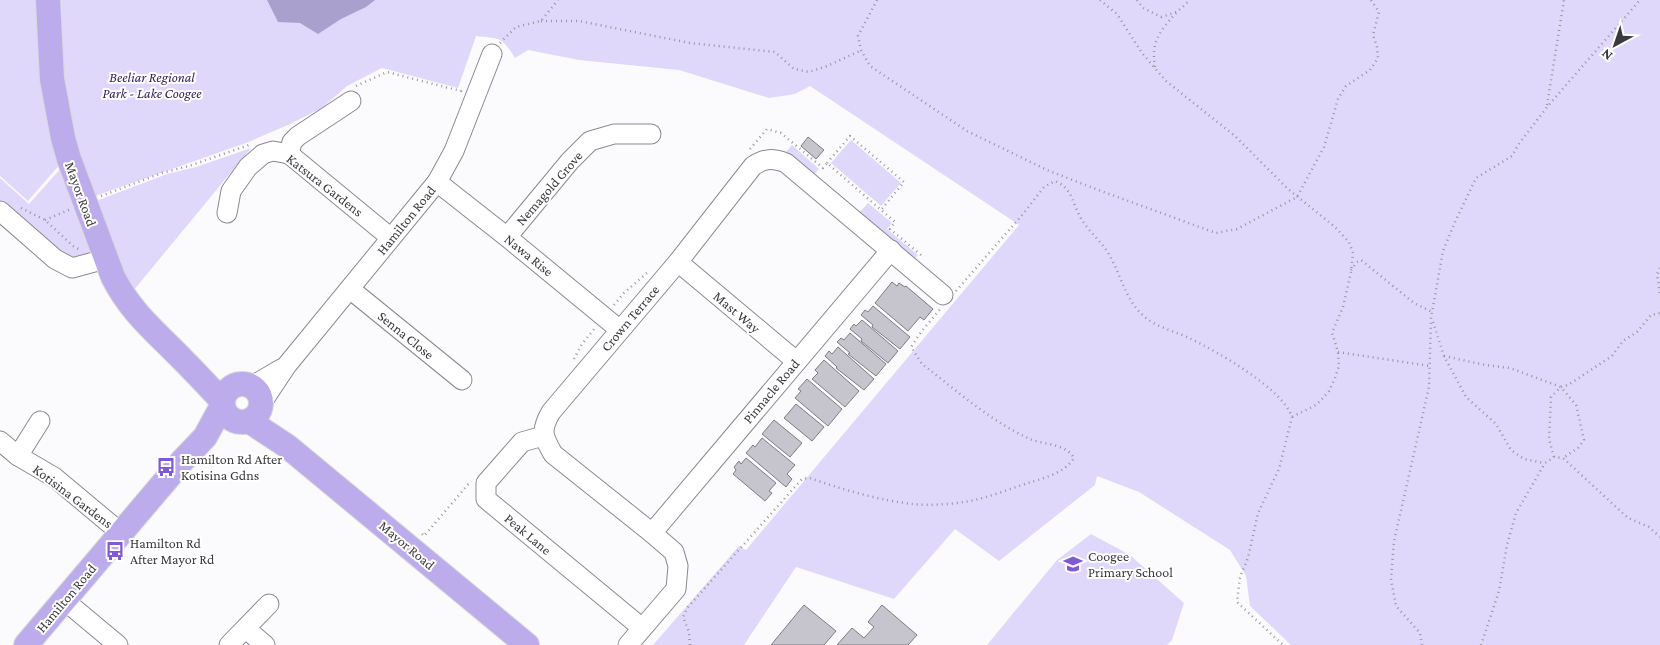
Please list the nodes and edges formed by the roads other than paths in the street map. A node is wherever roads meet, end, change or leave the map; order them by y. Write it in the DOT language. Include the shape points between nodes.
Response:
graph roads {
  1 [pos="48,0"];
  2 [pos="492,54"];
  3 [pos="351,101"];
  4 [pos="651,134"];
  5 [pos="289,154"];
  6 [pos="437,182"];
  7 [pos="8,208"];
  8 [pos="226,213"];
  9 [pos="507,237"];
  10 [pos="391,238"];
  11 [pos="891,250"];
  12 [pos="96,257"];
  13 [pos="678,262"];
  14 [pos="350,289"];
  15 [pos="948,297"];
  16 [pos="620,330"];
  17 [pos="796,362"];
  18 [pos="462,380"];
  19 [pos="243,404"];
  20 [pos="40,421"];
  21 [pos="543,436"];
  22 [pos="0,441"];
  23 [pos="18,456"];
  24 [pos="121,533"];
  25 [pos="652,533"];
  26 [pos="64,600"];
  27 [pos="269,604"];
  28 [pos="642,628"];
  29 [pos="246,629"];
  30 [pos="26,645"];
  31 [pos="118,645"];
  32 [pos="229,645"];
  33 [pos="265,645"];
  34 [pos="527,645"];
  35 [pos="628,645"];
  1 -- 12 [label="main road, Mayor Road" via="57,111 68,159 85,202"];
  2 -- 6 [label="street, Hamilton Road" via="454,151"];
  3 -- 5 [label="street" via="298,136 292,142"];
  4 -- 9 [label="street, Nemagold Grove" via="614,134 590,141"];
  5 -- 8 [label="street, Katsura Gardens" via="273,151 263,154 248,167 231,191"];
  5 -- 10 [label="street, Katsura Gardens"];
  6 -- 9 [label="street, Nawa Rise"];
  6 -- 10 [label="street, Hamilton Road"];
  7 -- 12 [label="street" via="55,259 72,268"];
  9 -- 16 [label="street, Nawa Rise"];
  10 -- 14 [label="street, Hamilton Road"];
  11 -- 13 [label="street, Crown Terrace" via="786,163 773,158 761,160 753,166"];
  11 -- 15 [label="street, Crown Terrace"];
  11 -- 17 [label="street, Pinnacle Road"];
  12 -- 19 [label="main road, Mayor Road" via="146,325 182,359"];
  13 -- 16 [label="street, Crown Terrace"];
  13 -- 17 [label="street, Mast Way"];
  14 -- 18 [label="street, Senna Close"];
  14 -- 19 [label="street, Hamilton Road" via="287,366"];
  16 -- 21 [label="street, Crown Terrace" via="551,412 544,424"];
  17 -- 25 [label="street, Pinnacle Road"];
  19 -- 24 [label="main road, Hamilton Road" via="183,460"];
  19 -- 34 [label="main road, Mayor Road" via="288,446"];
  20 -- 23 [label="street"];
  21 -- 25 [label="street" via="554,454"];
  21 -- 28 [label="street, Peak Lane" via="522,442 486,483 486,498"];
  22 -- 23 [label="street, Kotisina Gardens"];
  23 -- 24 [label="street, Kotisina Gardens" via="54,477"];
  24 -- 26 [label="main road, Hamilton Road"];
  25 -- 28 [label="street" via="674,552 678,566 676,589"];
  26 -- 30 [label="main road, Hamilton Road"];
  26 -- 31 [label="street"];
  27 -- 29 [label="street"];
  28 -- 35 [label="street"];
  29 -- 32 [label="street"];
  29 -- 33 [label="street"];
}
